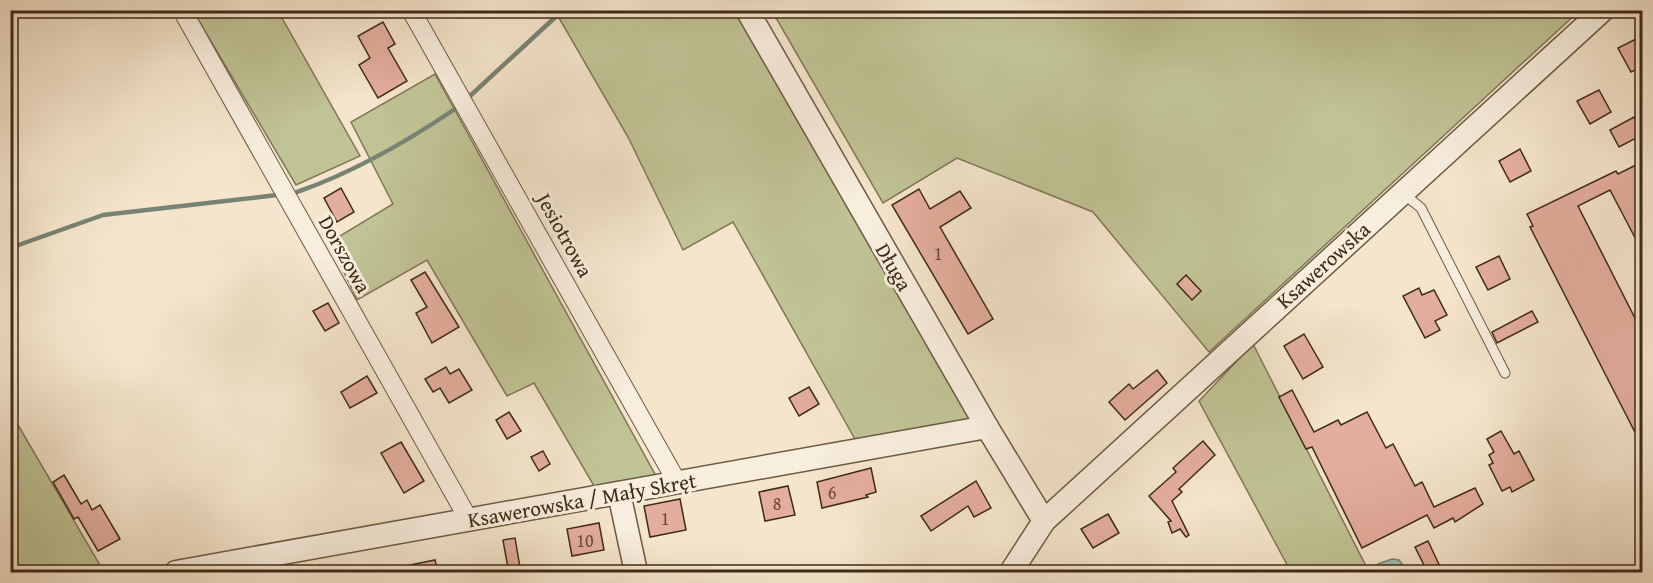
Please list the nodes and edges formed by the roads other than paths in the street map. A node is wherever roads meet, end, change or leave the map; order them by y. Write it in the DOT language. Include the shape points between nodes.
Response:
graph roads {
  1 [pos="182,10"];
  2 [pos="411,10"];
  3 [pos="747,10"];
  4 [pos="1603,10"];
  5 [pos="1403,192"];
  6 [pos="1505,373"];
  7 [pos="987,427"];
  8 [pos="677,482"];
  9 [pos="619,493"];
  10 [pos="469,520"];
  11 [pos="1044,521"];
  12 [pos="176,573"];
  13 [pos="636,573"];
  14 [pos="1011,573"];
  1 -- 10 [label="street, Dorszowa"];
  2 -- 8 [label="street, Jesiotrowa"];
  3 -- 7 [label="street, Długa"];
  4 -- 5 [label="street, Ksawerowska"];
  5 -- 6 [label="lane" via="1421,208"];
  5 -- 11 [label="street, Ksawerowska"];
  7 -- 8 [label="street, Ksawerowska / Mały Skręt"];
  7 -- 11 [label="street, Długa"];
  8 -- 9 [label="street, Ksawerowska / Mały Skręt"];
  9 -- 10 [label="street, Ksawerowska / Mały Skręt"];
  9 -- 13 [label="street"];
  10 -- 12 [label="street, Ksawerowska / Mały Skręt"];
  11 -- 14 [label="street, Ksawerowska"];
}
